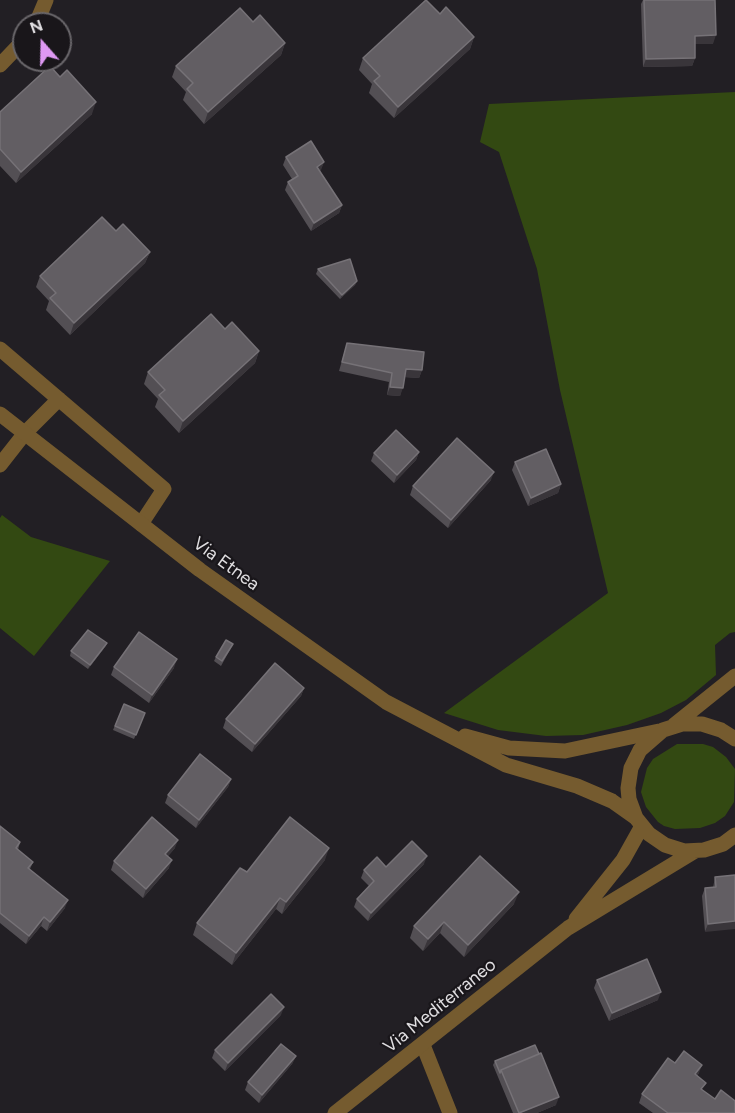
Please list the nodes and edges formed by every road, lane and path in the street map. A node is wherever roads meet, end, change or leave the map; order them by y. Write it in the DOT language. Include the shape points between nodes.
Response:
graph roads {
  1 [pos="12,52"];
  2 [pos="0,65"];
  3 [pos="0,349"];
  4 [pos="59,399"];
  5 [pos="0,414"];
  6 [pos="25,433"];
  7 [pos="0,465"];
  8 [pos="141,524"];
  9 [pos="735,675"];
  10 [pos="667,728"];
  11 [pos="439,729"];
  12 [pos="735,739"];
  13 [pos="639,822"];
  14 [pos="735,835"];
  15 [pos="713,848"];
  16 [pos="735,849"];
  17 [pos="695,851"];
  18 [pos="568,928"];
  19 [pos="423,1045"];
  20 [pos="335,1113"];
  21 [pos="450,1113"];
  1 -- 2 [label="street"];
  3 -- 4 [label="street"];
  4 -- 6 [label="street"];
  4 -- 8 [label="street" via="164,489"];
  5 -- 6 [label="street, Via Etnea"];
  6 -- 7 [label="street"];
  6 -- 8 [label="street, Via Etnea"];
  8 -- 11 [label="street, Via Etnea" via="386,702"];
  9 -- 10 [label="street"];
  10 -- 11 [label="street" via="565,751 509,748"];
  10 -- 12 [label="street" via="702,724"];
  10 -- 13 [label="street" via="640,750 631,768 629,799"];
  11 -- 13 [label="street" via="507,765 612,801"];
  13 -- 17 [label="street" via="665,845"];
  13 -- 18 [label="street" via="623,860"];
  14 -- 15 [label="street"];
  15 -- 16 [label="street"];
  15 -- 17 [label="street"];
  17 -- 18 [label="street"];
  18 -- 19 [label="street, Via Mediterraneo"];
  19 -- 20 [label="street, Via Mediterraneo"];
  19 -- 21 [label="street"];
}
